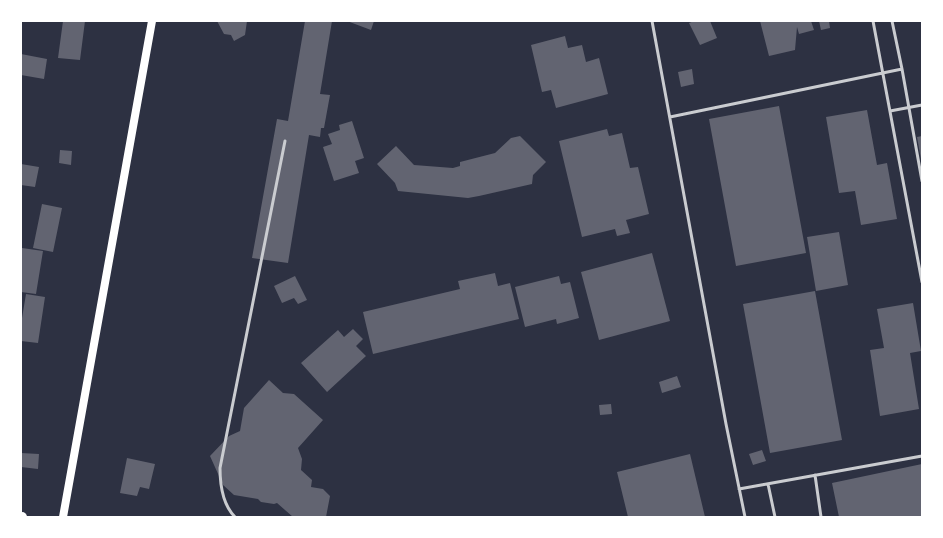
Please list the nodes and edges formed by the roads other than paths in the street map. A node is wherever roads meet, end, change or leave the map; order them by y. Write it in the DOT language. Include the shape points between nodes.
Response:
graph roads {
  1 [pos="152,21"];
  2 [pos="652,21"];
  3 [pos="873,21"];
  4 [pos="892,21"];
  5 [pos="902,69"];
  6 [pos="883,73"];
  7 [pos="922,105"];
  8 [pos="909,108"];
  9 [pos="890,111"];
  10 [pos="670,117"];
  11 [pos="285,141"];
  12 [pos="922,181"];
  13 [pos="920,264"];
  14 [pos="922,282"];
  15 [pos="922,456"];
  16 [pos="815,475"];
  17 [pos="768,484"];
  18 [pos="739,489"];
  19 [pos="63,517"];
  20 [pos="235,517"];
  21 [pos="745,517"];
  22 [pos="775,517"];
  23 [pos="821,517"];
  1 -- 19 [label="main road"];
  2 -- 10 [label="lane"];
  3 -- 6 [label="lane"];
  4 -- 5 [label="lane"];
  5 -- 6 [label="lane"];
  5 -- 8 [label="lane"];
  6 -- 9 [label="lane"];
  6 -- 10 [label="lane"];
  7 -- 8 [label="lane"];
  8 -- 9 [label="lane"];
  8 -- 12 [label="lane"];
  9 -- 13 [label="lane"];
  10 -- 18 [label="lane"];
  11 -- 20 [label="lane" via="220,468 223,498"];
  13 -- 14 [label="lane"];
  15 -- 16 [label="lane"];
  16 -- 17 [label="lane"];
  16 -- 23 [label="lane"];
  17 -- 18 [label="lane"];
  17 -- 22 [label="lane"];
  18 -- 21 [label="lane"];
}
